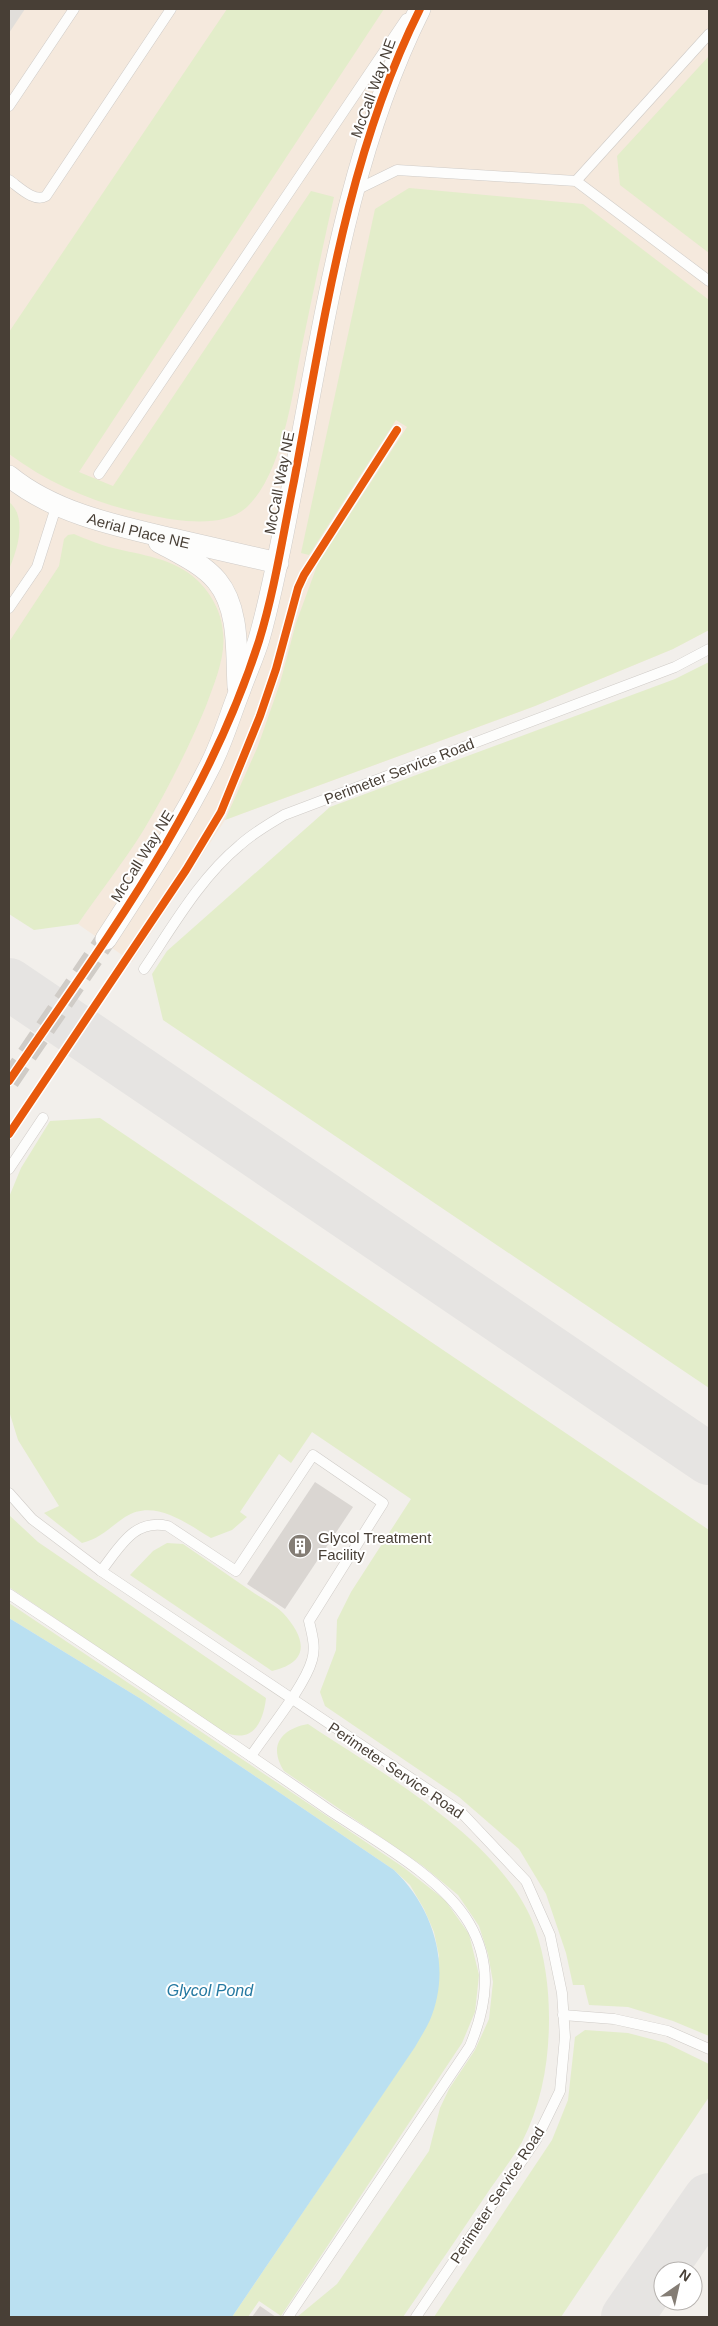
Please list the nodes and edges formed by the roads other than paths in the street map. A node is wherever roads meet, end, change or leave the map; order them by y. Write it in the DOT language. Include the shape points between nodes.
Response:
graph roads {
  1 [pos="74,9"];
  2 [pos="171,9"];
  3 [pos="413,9"];
  4 [pos="420,9"];
  5 [pos="709,34"];
  6 [pos="9,106"];
  7 [pos="9,180"];
  8 [pos="576,181"];
  9 [pos="354,191"];
  10 [pos="709,281"];
  11 [pos="99,474"];
  12 [pos="9,476"];
  13 [pos="57,504"];
  14 [pos="139,531"];
  15 [pos="278,563"];
  16 [pos="9,608"];
  17 [pos="709,649"];
  18 [pos="238,694"];
  19 [pos="106,939"];
  20 [pos="144,968"];
  21 [pos="43,1118"];
  22 [pos="9,1169"];
  23 [pos="9,1493"];
  24 [pos="101,1571"];
  25 [pos="9,1594"];
  26 [pos="291,1698"];
  27 [pos="251,1756"];
  28 [pos="563,2015"];
  29 [pos="709,2049"];
  30 [pos="288,2317"];
  31 [pos="416,2317"];
  1 -- 6 [label="lane"];
  2 -- 7 [label="lane" via="46,196 35,198"];
  3 -- 11 [label="lane"];
  4 -- 9 [label="street, McCall Way NE" via="390,75"];
  5 -- 8 [label="lane"];
  8 -- 9 [label="lane" via="397,170"];
  8 -- 10 [label="lane"];
  9 -- 15 [label="street, McCall Way NE" via="327,309"];
  12 -- 13 [label="street, Aerial Place NE"];
  13 -- 14 [label="street, Aerial Place NE"];
  13 -- 16 [label="lane" via="36,567"];
  14 -- 15 [label="street, Aerial Place NE"];
  14 -- 18 [label="street" via="195,563 224,591 232,616"];
  15 -- 18 [label="street, McCall Way NE" via="259,641"];
  17 -- 20 [label="lane, Perimeter Service Road" via="675,667 284,815 259,830 222,862 188,903"];
  18 -- 19 [label="street, McCall Way NE" via="212,763 157,862"];
  21 -- 22 [label="lane"];
  23 -- 24 [label="lane, Perimeter Service Road" via="32,1519"];
  24 -- 26 [label="lane, Perimeter Service Road"];
  24 -- 26 [label="lane" via="136,1530 157,1523 168,1526 236,1571 312,1454 383,1503 310,1621 314,1645 312,1661"];
  25 -- 27 [label="lane"];
  26 -- 27 [label="lane"];
  26 -- 28 [label="lane, Perimeter Service Road" via="460,1811 526,1882 550,1935 562,1993"];
  27 -- 30 [label="lane" via="445,1892 458,1906 478,1940 487,1980 483,2010 470,2046"];
  28 -- 29 [label="lane" via="614,2019 668,2031"];
  28 -- 31 [label="lane, Perimeter Service Road" via="565,2037 560,2091 536,2140"];
}
